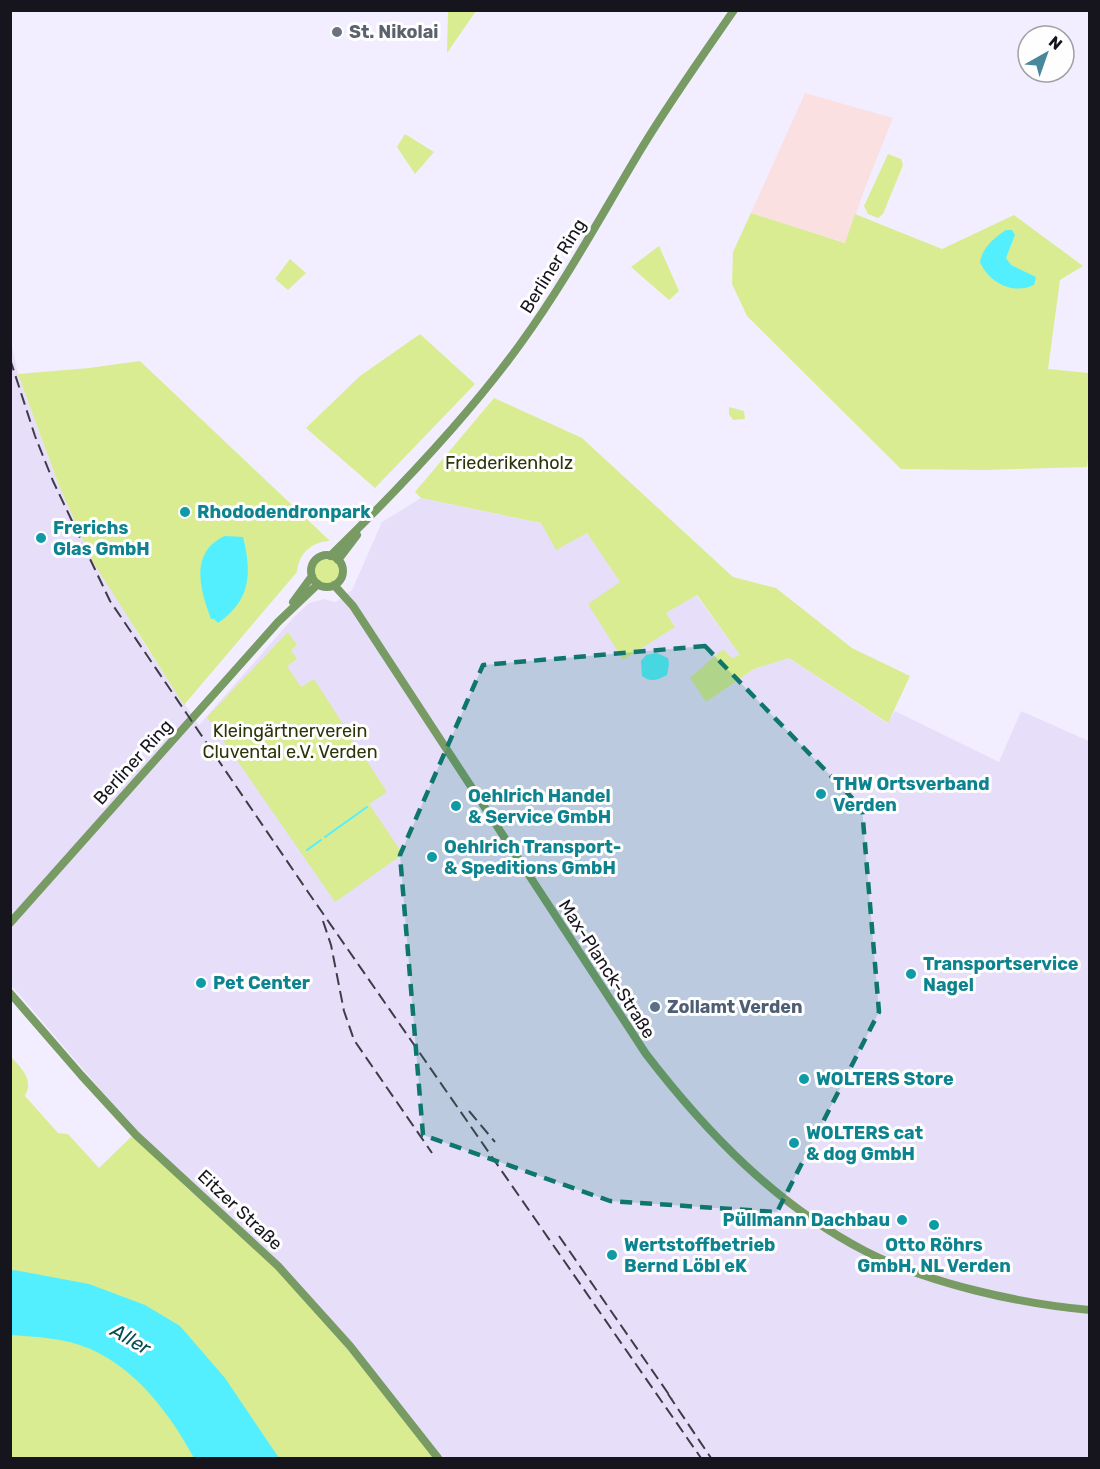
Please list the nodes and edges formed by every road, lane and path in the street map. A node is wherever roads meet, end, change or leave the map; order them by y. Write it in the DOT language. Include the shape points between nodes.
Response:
graph roads {
  1 [pos="734,10"];
  2 [pos="370,517"];
  3 [pos="330,556"];
  4 [pos="339,560"];
  5 [pos="312,576"];
  6 [pos="337,582"];
  7 [pos="318,584"];
  8 [pos="278,622"];
  9 [pos="10,922"];
  10 [pos="10,993"];
  11 [pos="1089,1310"];
  12 [pos="438,1458"];
  1 -- 2 [label="street, Berliner Ring" via="521,343 451,429"];
  2 -- 3 [label="street, Berliner Ring"];
  2 -- 4 [label="street, Berliner Ring"];
  3 -- 4 [label="street"];
  3 -- 5 [label="street" via="315,561"];
  4 -- 6 [label="street" via="343,570"];
  5 -- 7 [label="street"];
  5 -- 8 [label="street, Berliner Ring"];
  6 -- 7 [label="street" via="327,587"];
  6 -- 11 [label="street, Max-Planck-Straße" via="636,1039 683,1102 728,1149 800,1210 867,1252 977,1290"];
  7 -- 8 [label="street, Berliner Ring"];
  8 -- 9 [label="street, Berliner Ring"];
  10 -- 12 [label="street, Eitzer Straße" via="136,1135 278,1266 350,1346"];
}
